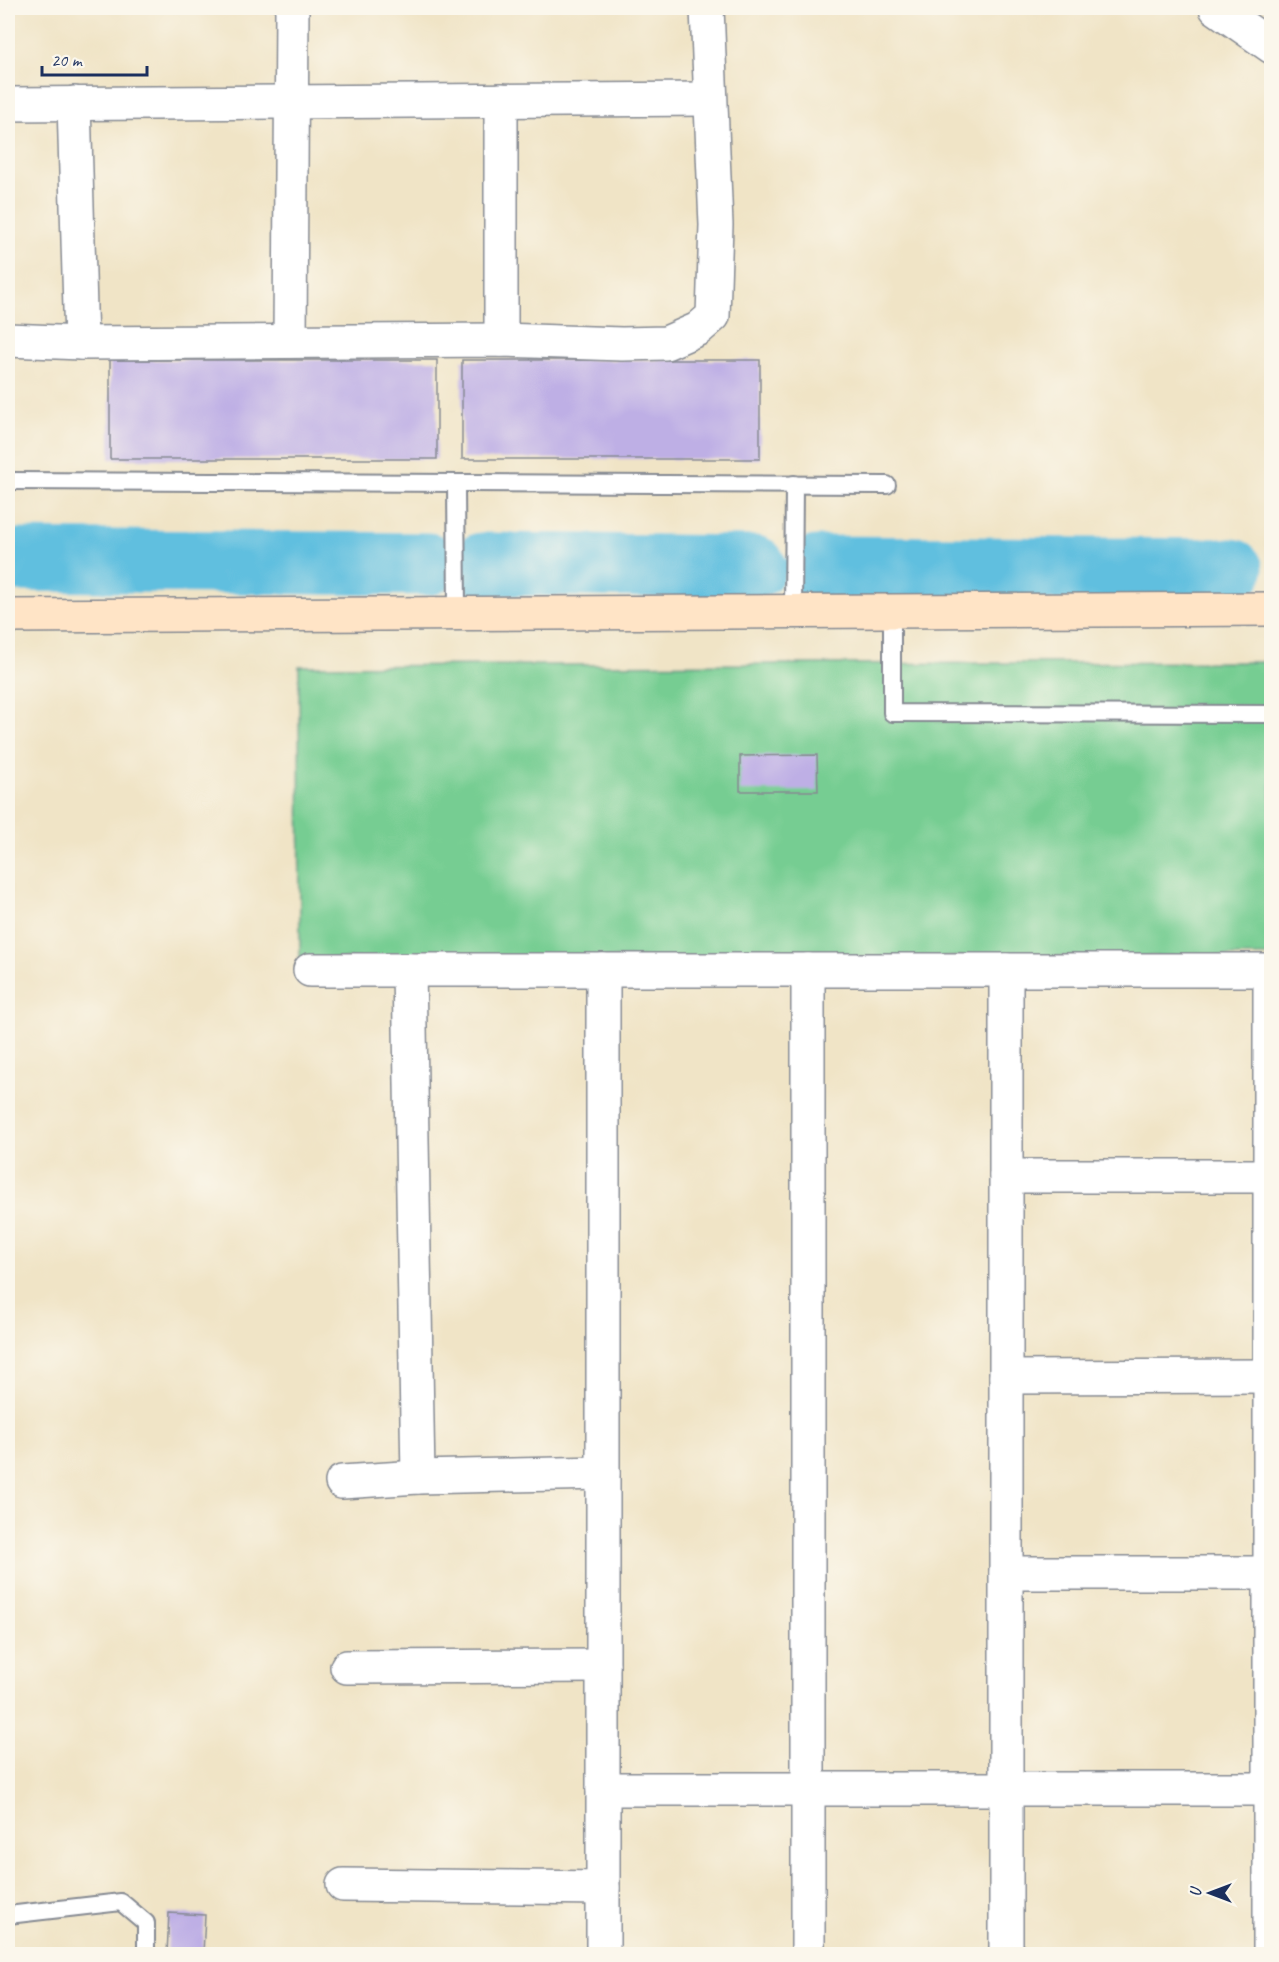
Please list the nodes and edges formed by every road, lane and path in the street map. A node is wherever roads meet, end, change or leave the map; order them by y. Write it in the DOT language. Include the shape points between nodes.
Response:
graph roads {
  1 [pos="292,8"];
  2 [pos="707,8"];
  3 [pos="1216,8"];
  4 [pos="1272,47"];
  5 [pos="709,99"];
  6 [pos="501,100"];
  7 [pos="292,101"];
  8 [pos="74,103"];
  9 [pos="8,104"];
  10 [pos="8,340"];
  11 [pos="501,340"];
  12 [pos="290,341"];
  13 [pos="81,343"];
  14 [pos="8,481"];
  15 [pos="456,483"];
  16 [pos="794,484"];
  17 [pos="887,485"];
  18 [pos="1272,609"];
  19 [pos="792,611"];
  20 [pos="892,611"];
  21 [pos="457,613"];
  22 [pos="8,616"];
  23 [pos="1272,714"];
  24 [pos="310,970"];
  25 [pos="409,970"];
  26 [pos="603,970"];
  27 [pos="808,970"];
  28 [pos="1006,970"];
  29 [pos="1271,970"];
  30 [pos="1006,1176"];
  31 [pos="1271,1176"];
  32 [pos="1270,1376"];
  33 [pos="1006,1377"];
  34 [pos="603,1473"];
  35 [pos="418,1478"];
  36 [pos="342,1482"];
  37 [pos="1006,1573"];
  38 [pos="1270,1573"];
  39 [pos="603,1666"];
  40 [pos="347,1667"];
  41 [pos="603,1789"];
  42 [pos="808,1789"];
  43 [pos="1006,1789"];
  44 [pos="1271,1789"];
  45 [pos="343,1885"];
  46 [pos="603,1888"];
  47 [pos="8,1915"];
  48 [pos="146,1954"];
  49 [pos="603,1954"];
  50 [pos="808,1954"];
  51 [pos="1006,1954"];
  52 [pos="1270,1954"];
  1 -- 7 [label="street"];
  2 -- 5 [label="street"];
  3 -- 4 [label="street"];
  5 -- 6 [label="street"];
  5 -- 11 [label="street" via="716,225 713,316 698,329 666,343"];
  6 -- 7 [label="street"];
  6 -- 11 [label="street"];
  7 -- 8 [label="street"];
  7 -- 12 [label="street"];
  8 -- 9 [label="street"];
  8 -- 13 [label="street"];
  10 -- 13 [label="street"];
  11 -- 12 [label="street"];
  12 -- 13 [label="street"];
  14 -- 15 [label="lane"];
  15 -- 16 [label="lane"];
  15 -- 21 [label="lane"];
  16 -- 17 [label="lane"];
  16 -- 19 [label="lane"];
  18 -- 20 [label="main road"];
  19 -- 20 [label="main road"];
  19 -- 21 [label="main road"];
  20 -- 23 [label="lane" via="892,713"];
  21 -- 22 [label="main road"];
  24 -- 25 [label="street"];
  25 -- 26 [label="street"];
  25 -- 35 [label="street"];
  26 -- 27 [label="street"];
  26 -- 34 [label="street"];
  27 -- 28 [label="street"];
  27 -- 42 [label="street"];
  28 -- 29 [label="street"];
  28 -- 30 [label="street"];
  29 -- 31 [label="street"];
  30 -- 31 [label="street"];
  30 -- 33 [label="street"];
  31 -- 32 [label="street"];
  32 -- 33 [label="street"];
  32 -- 38 [label="street"];
  33 -- 37 [label="street"];
  34 -- 35 [label="street"];
  34 -- 39 [label="street"];
  35 -- 36 [label="street"];
  37 -- 38 [label="street"];
  37 -- 43 [label="street"];
  38 -- 44 [label="street"];
  39 -- 40 [label="street"];
  39 -- 41 [label="street"];
  41 -- 42 [label="street"];
  41 -- 46 [label="street"];
  42 -- 43 [label="street"];
  42 -- 50 [label="street"];
  43 -- 44 [label="street"];
  43 -- 51 [label="street"];
  44 -- 52 [label="street"];
  45 -- 46 [label="street"];
  46 -- 49 [label="street"];
  47 -- 48 [label="lane" via="122,1902 146,1923"];
}
